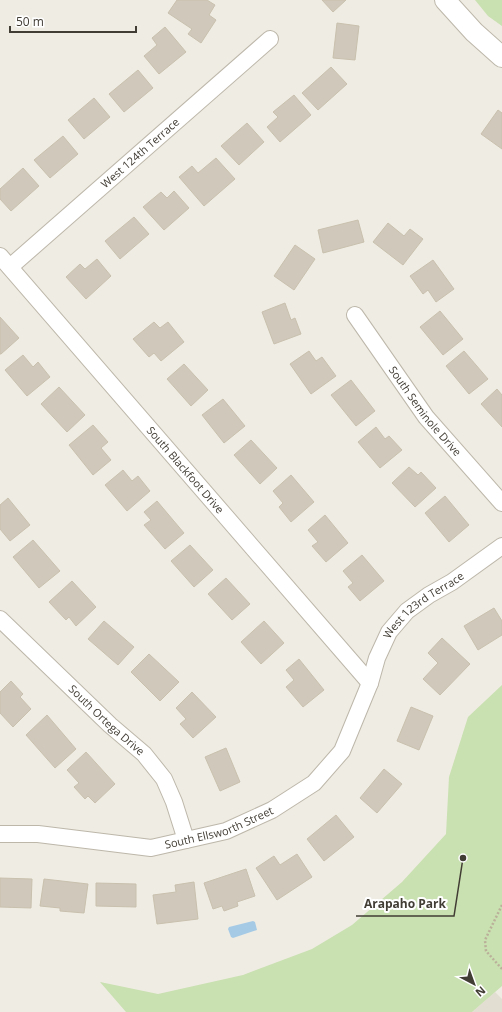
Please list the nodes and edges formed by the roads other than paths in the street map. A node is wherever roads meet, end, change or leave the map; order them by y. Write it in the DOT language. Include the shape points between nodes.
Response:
graph roads {
  1 [pos="445,0"];
  2 [pos="270,39"];
  3 [pos="502,57"];
  4 [pos="5,262"];
  5 [pos="355,315"];
  6 [pos="502,503"];
  7 [pos="502,546"];
  8 [pos="0,619"];
  9 [pos="370,683"];
  10 [pos="0,834"];
  11 [pos="186,840"];
  1 -- 3 [label="street" via="474,32"];
  2 -- 4 [label="street, West 124th Terrace"];
  4 -- 9 [label="street, South Blackfoot Drive"];
  5 -- 6 [label="street, South Seminole Drive" via="426,417"];
  7 -- 9 [label="street, West 123rd Terrace" via="407,611 389,632 377,658"];
  8 -- 11 [label="street, South Ortega Drive" via="110,725 144,754 164,779"];
  9 -- 11 [label="street, South Ellsworth Street" via="342,751 314,784 272,810 226,831"];
  10 -- 11 [label="street, South Ellsworth Street" via="38,834 151,848"];
}
